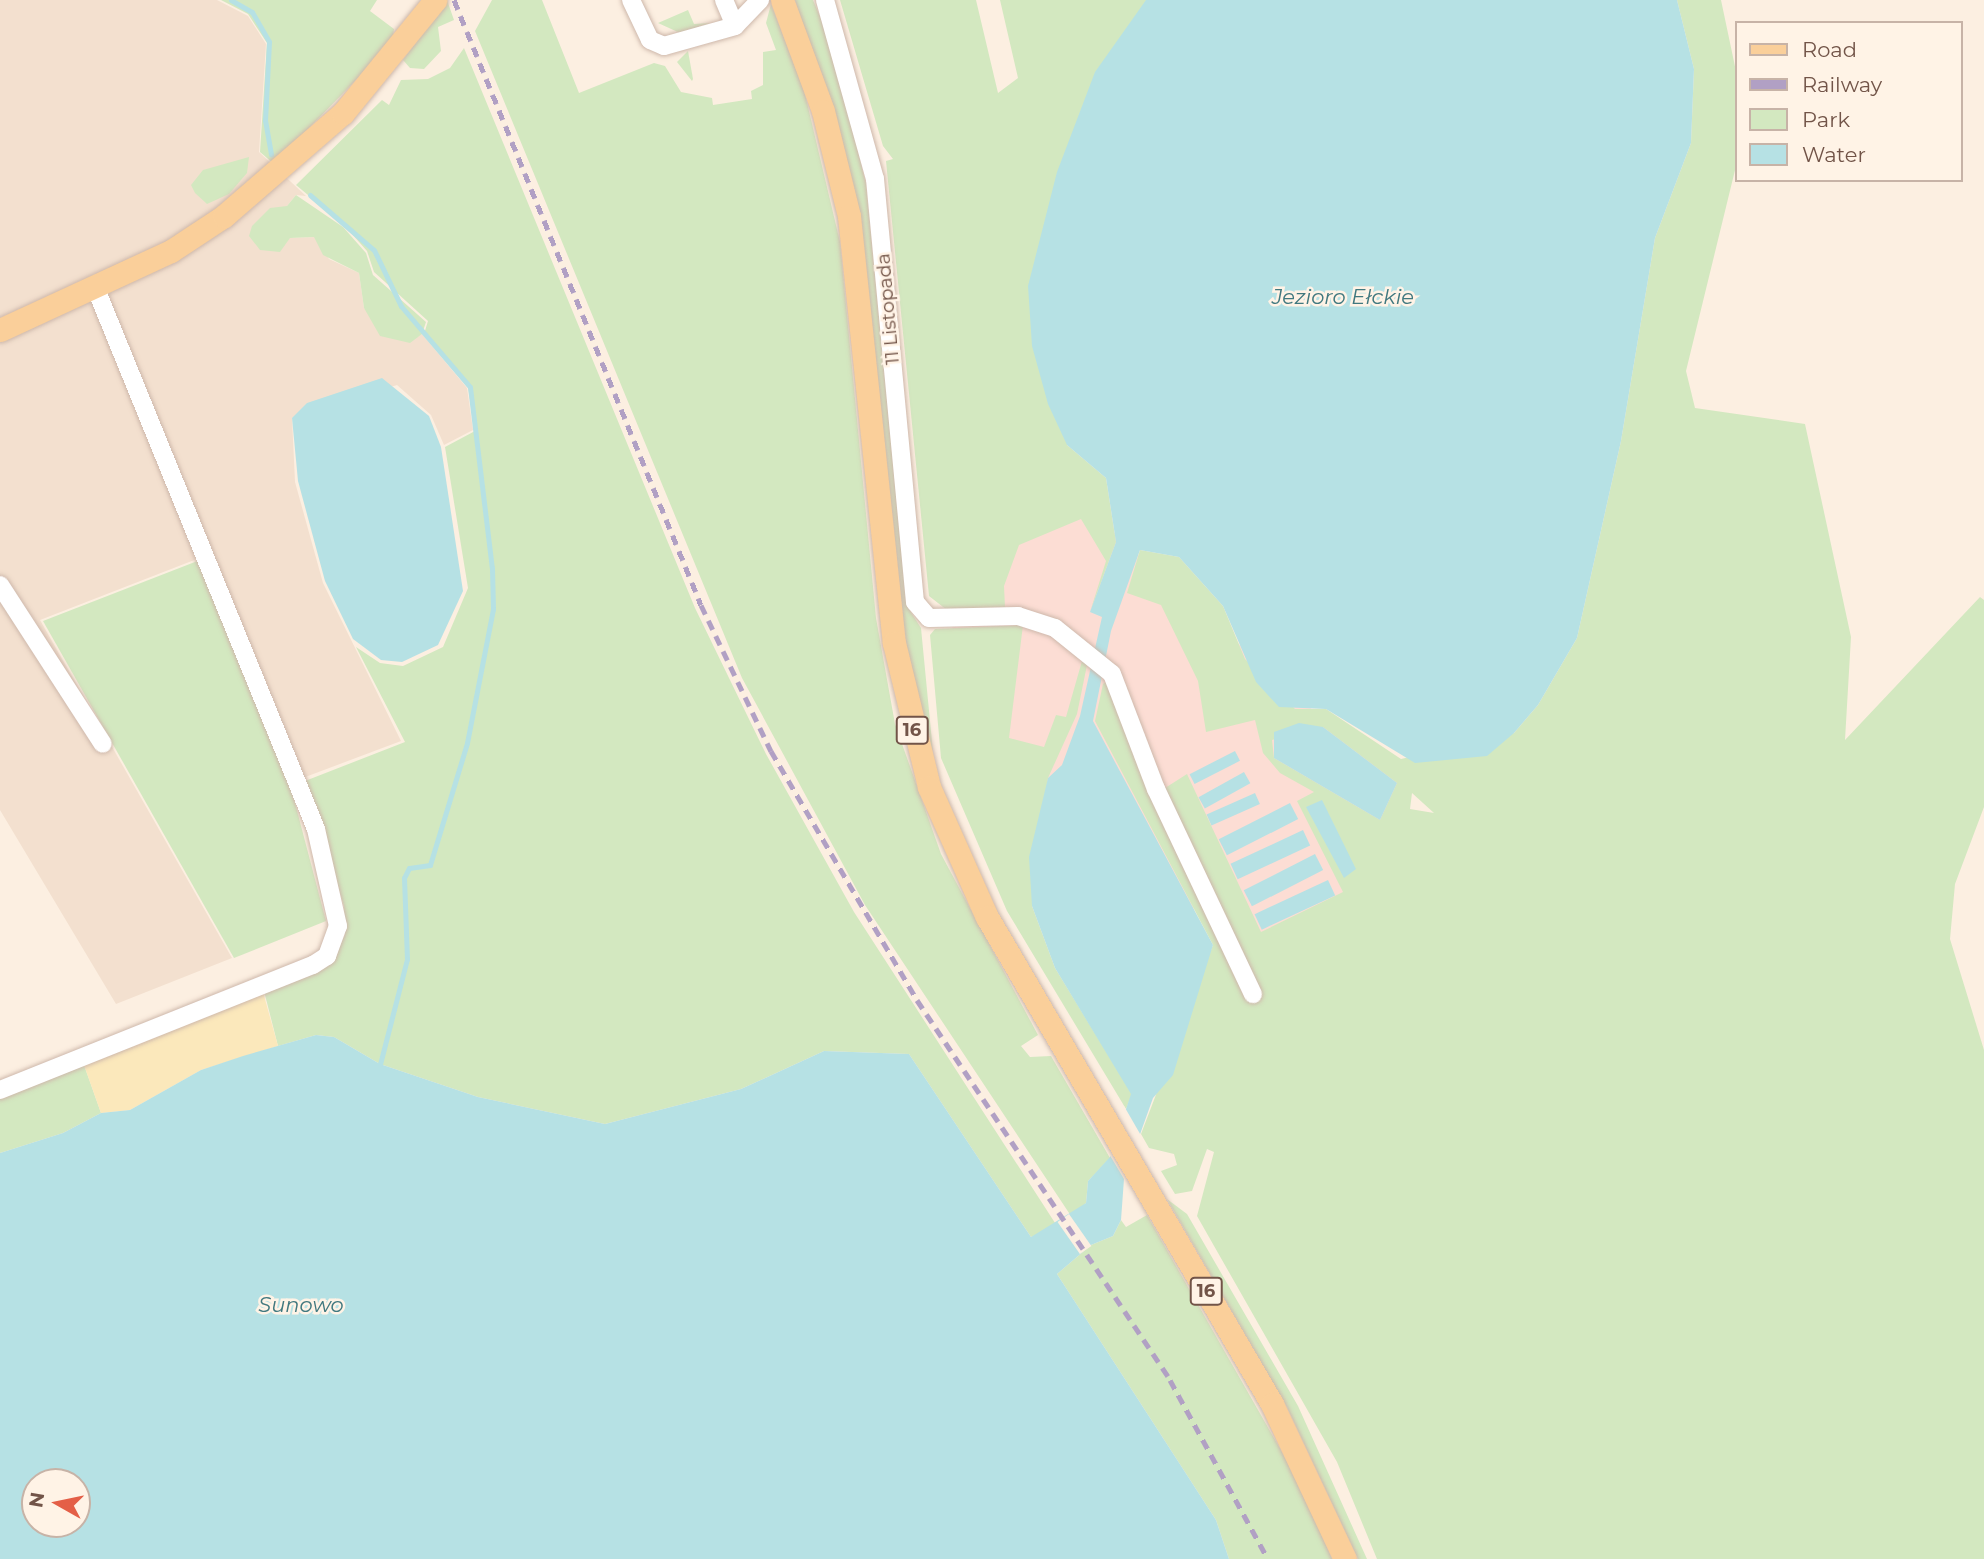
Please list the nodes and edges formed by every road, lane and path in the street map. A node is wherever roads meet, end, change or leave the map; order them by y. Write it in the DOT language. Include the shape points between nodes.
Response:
graph roads {
  1 [pos="435,0"];
  2 [pos="631,0"];
  3 [pos="724,0"];
  4 [pos="760,0"];
  5 [pos="782,0"];
  6 [pos="825,0"];
  7 [pos="735,26"];
  8 [pos="96,289"];
  9 [pos="0,330"];
  10 [pos="0,585"];
  11 [pos="103,744"];
  12 [pos="1252,993"];
  13 [pos="0,1090"];
  14 [pos="1345,1559"];
  1 -- 8 [label="main road" via="372,80 286,167 171,251"];
  2 -- 7 [label="street" via="657,44"];
  3 -- 7 [label="street"];
  4 -- 7 [label="street"];
  5 -- 14 [label="main road, 16" via="823,111 849,216 894,643 916,744 964,873 1272,1404"];
  6 -- 12 [label="street, 11 Listopada" via="875,179 915,602 929,618 1018,616 1055,628 1098,661"];
  8 -- 9 [label="main road"];
  8 -- 13 [label="street" via="205,547 316,829 338,926 335,942 313,965"];
  10 -- 11 [label="street"];
}
